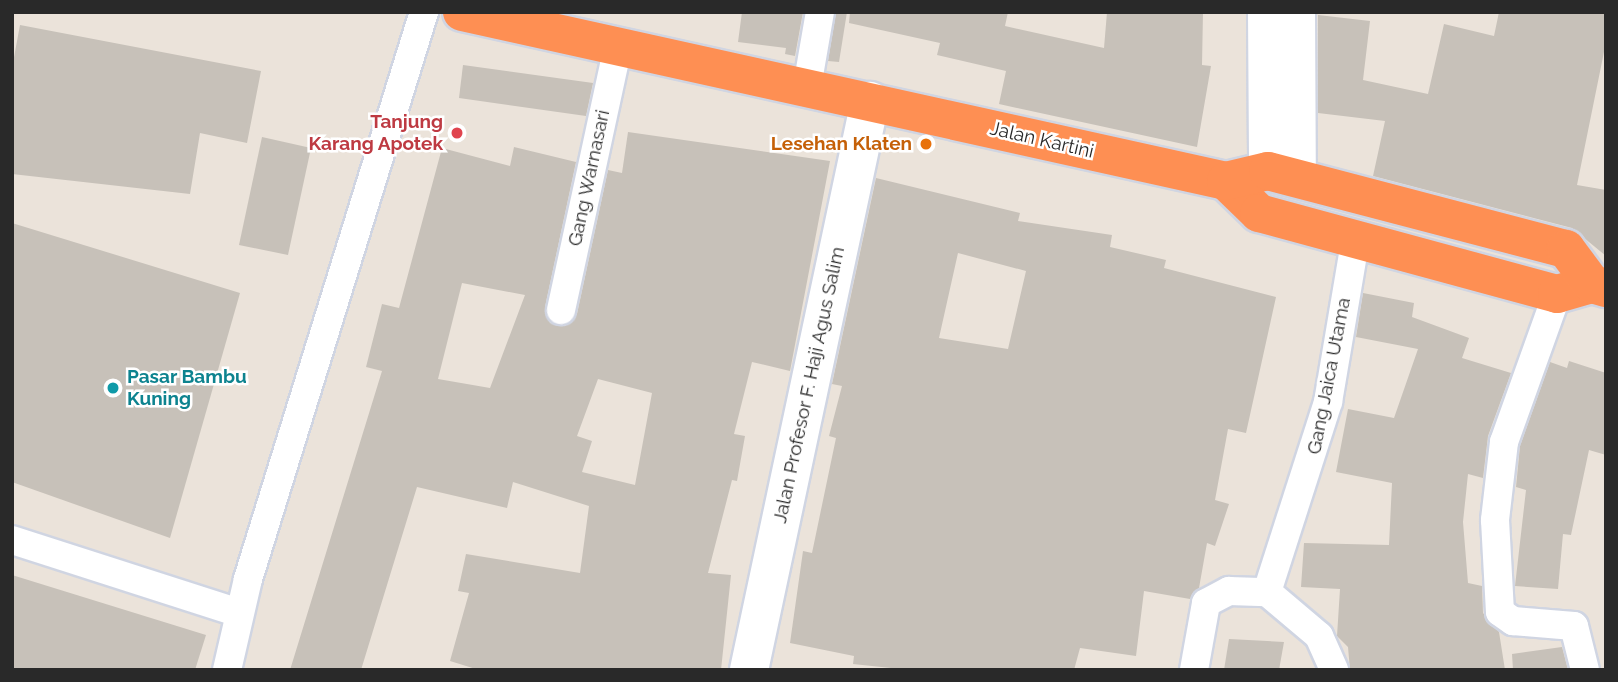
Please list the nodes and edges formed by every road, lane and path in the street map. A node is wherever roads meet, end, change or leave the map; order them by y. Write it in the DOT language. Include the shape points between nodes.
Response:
graph roads {
  1 [pos="424,12"];
  2 [pos="462,12"];
  3 [pos="820,12"];
  4 [pos="1267,12"];
  5 [pos="1296,12"];
  6 [pos="618,46"];
  7 [pos="807,87"];
  8 [pos="870,101"];
  9 [pos="1283,174"];
  10 [pos="1226,181"];
  11 [pos="1356,237"];
  12 [pos="1585,289"];
  13 [pos="561,310"];
  14 [pos="12,540"];
  15 [pos="1267,592"];
  16 [pos="239,613"];
  17 [pos="227,670"];
  18 [pos="749,670"];
  19 [pos="1194,670"];
  20 [pos="1334,670"];
  21 [pos="1585,670"];
  1 -- 16 [label="street"];
  2 -- 6 [label="highway, Jalan Kartini"];
  3 -- 7 [label="street"];
  4 -- 9 [label="main road"];
  5 -- 9 [label="main road"];
  6 -- 7 [label="highway, Jalan Kartini"];
  6 -- 13 [label="street, Gang Warnasari"];
  7 -- 8 [label="highway, Jalan Kartini"];
  8 -- 10 [label="highway, Jalan Kartini"];
  8 -- 18 [label="main road, Jalan Profesor F. Haji Agus Salim"];
  9 -- 10 [label="highway"];
  9 -- 12 [label="highway" via="1566,249"];
  10 -- 11 [label="highway" via="1259,213"];
  11 -- 12 [label="highway"];
  11 -- 15 [label="street, Gang Jaica Utama" via="1328,402"];
  12 -- 21 [label="street" via="1504,442 1495,520 1500,612 1513,621 1574,626"];
  14 -- 16 [label="street"];
  15 -- 19 [label="street" via="1216,592 1206,603"];
  15 -- 20 [label="street" via="1319,636"];
  16 -- 17 [label="street"];
}
